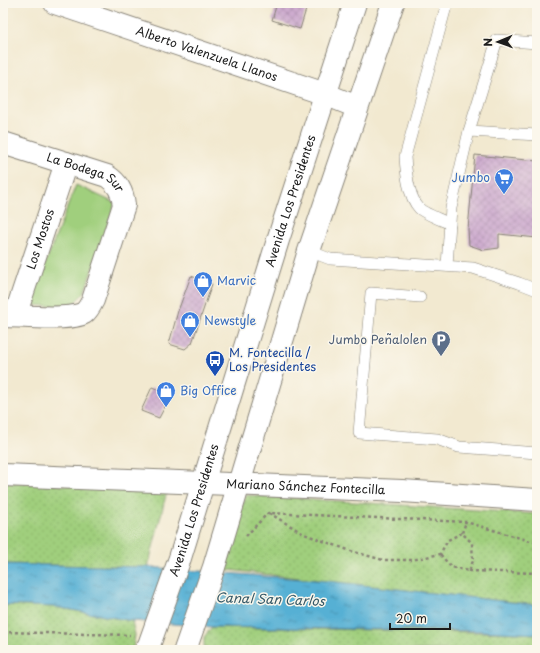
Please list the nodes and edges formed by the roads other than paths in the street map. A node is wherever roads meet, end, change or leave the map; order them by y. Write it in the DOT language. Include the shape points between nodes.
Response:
graph roads {
  1 [pos="55,3"];
  2 [pos="355,3"];
  3 [pos="393,3"];
  4 [pos="447,3"];
  5 [pos="537,43"];
  6 [pos="325,94"];
  7 [pos="357,107"];
  8 [pos="469,131"];
  9 [pos="537,135"];
  10 [pos="3,143"];
  11 [pos="66,163"];
  12 [pos="450,224"];
  13 [pos="278,240"];
  14 [pos="309,251"];
  15 [pos="447,266"];
  16 [pos="537,290"];
  17 [pos="420,297"];
  18 [pos="9,316"];
  19 [pos="537,453"];
  20 [pos="3,475"];
  21 [pos="203,483"];
  22 [pos="239,485"];
  23 [pos="537,500"];
  24 [pos="146,642"];
  25 [pos="186,647"];
  1 -- 6 [label="street, Alberto Valenzuela Llanos"];
  2 -- 6 [label="street, Avenida Los Presidentes"];
  3 -- 7 [label="street"];
  4 -- 12 [label="lane" via="405,157 406,174 420,209"];
  5 -- 8 [label="lane" via="497,40"];
  6 -- 7 [label="street, Alberto Valenzuela Llanos"];
  6 -- 13 [label="street, Avenida Los Presidentes"];
  7 -- 14 [label="street"];
  8 -- 9 [label="lane"];
  8 -- 12 [label="lane" via="451,208"];
  10 -- 11 [label="street, La Bodega Sur"];
  11 -- 18 [label="street, Los Mostos"];
  11 -- 18 [label="street, La Bodega Sur" via="114,180 123,200 122,212 93,300 84,312 73,316"];
  12 -- 15 [label="lane"];
  13 -- 14 [label="street"];
  13 -- 21 [label="street, Avenida Los Presidentes"];
  14 -- 15 [label="lane" via="330,258"];
  14 -- 22 [label="street"];
  15 -- 16 [label="lane" via="473,268"];
  17 -- 19 [label="lane" via="370,293 359,433 437,439 459,447"];
  20 -- 21 [label="street, Mariano Sánchez Fontecilla"];
  21 -- 22 [label="street, Mariano Sánchez Fontecilla"];
  21 -- 24 [label="street, Avenida Los Presidentes" via="180,558"];
  22 -- 23 [label="street, Mariano Sánchez Fontecilla" via="387,490"];
  22 -- 25 [label="street"];
}
